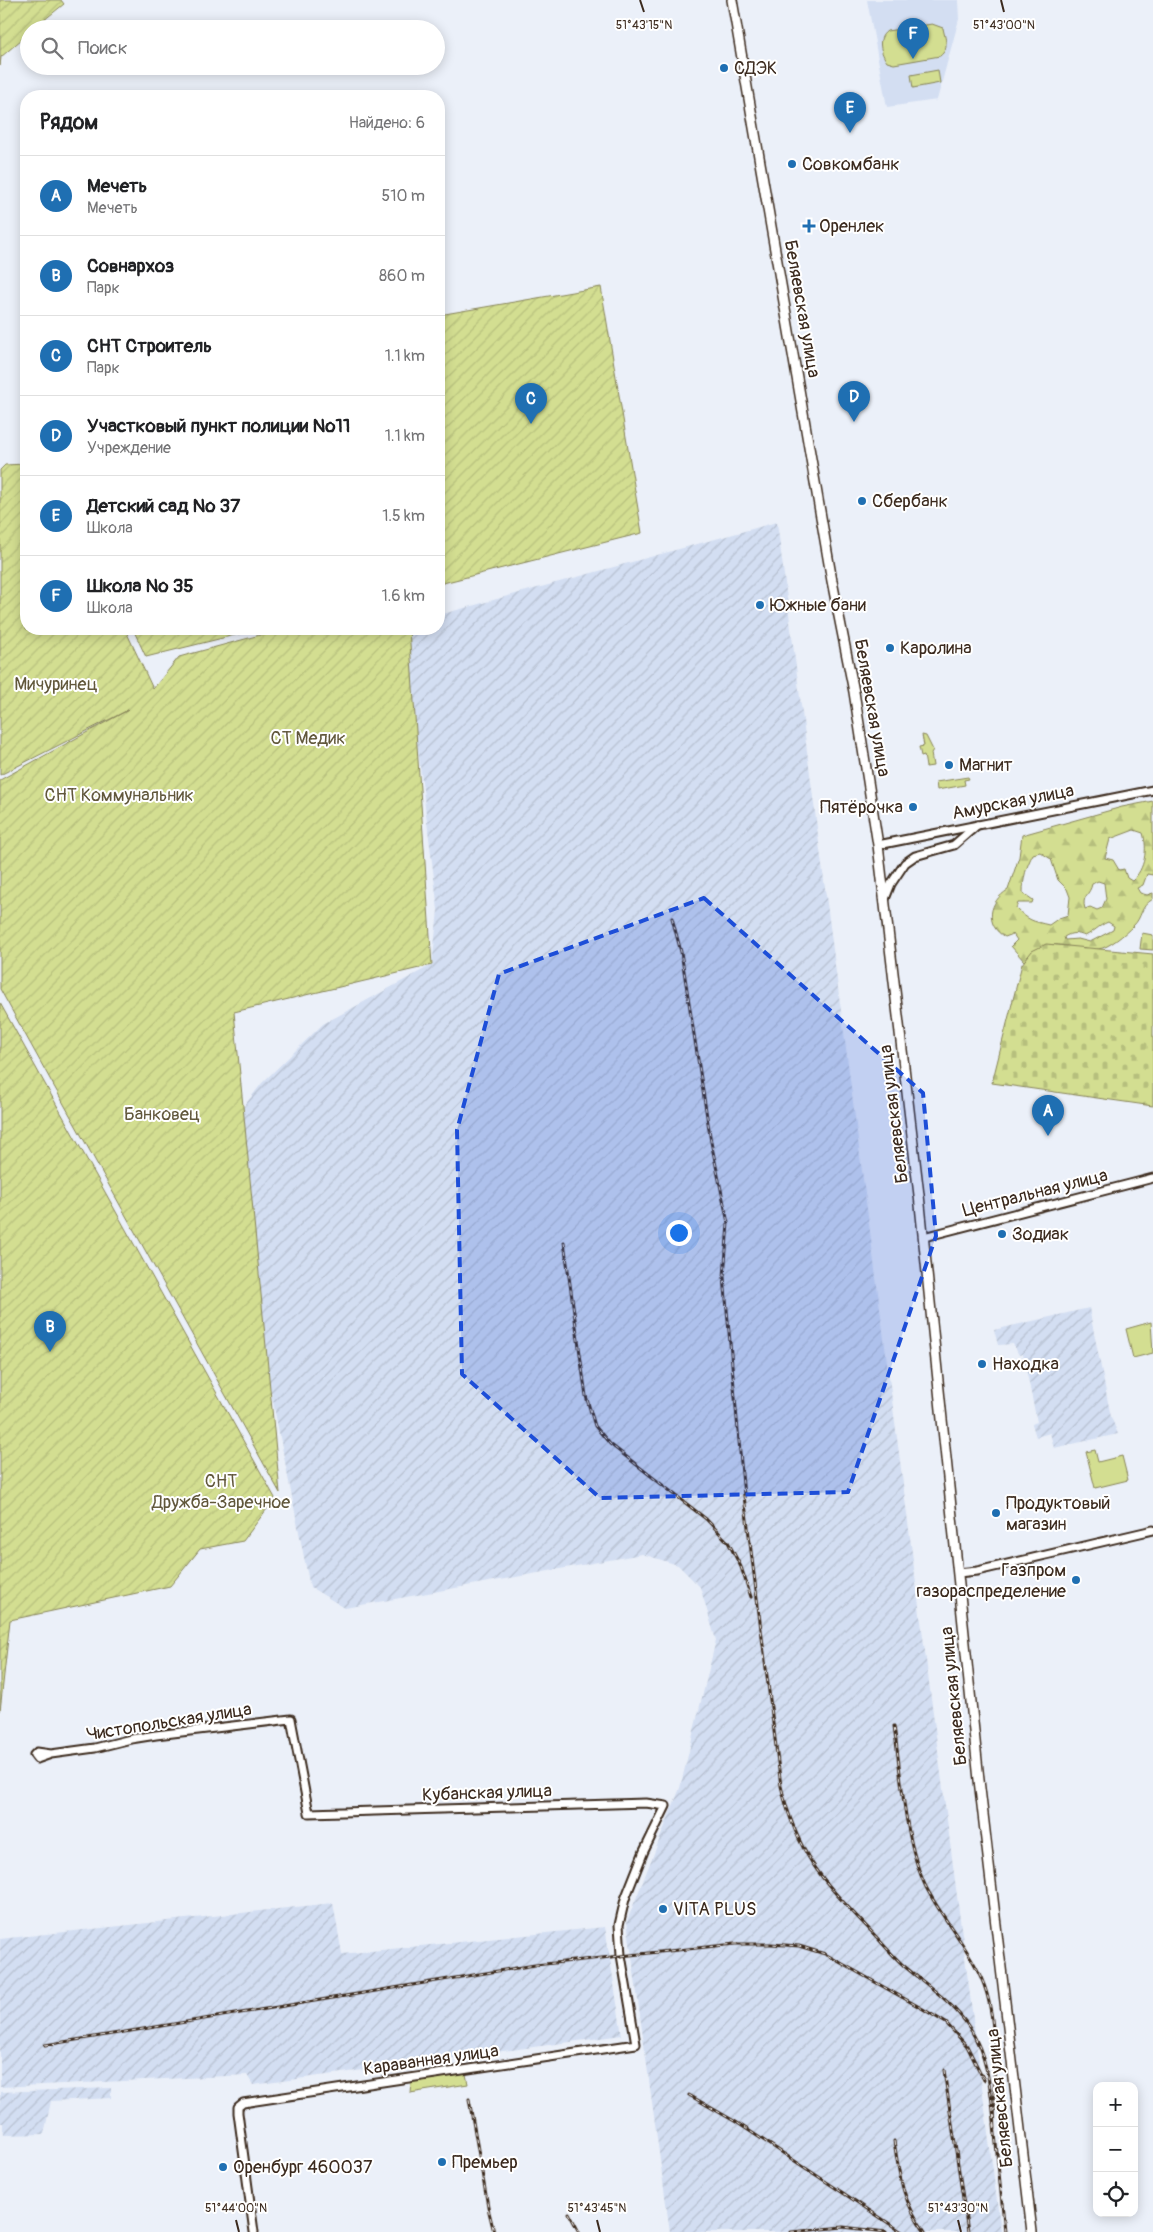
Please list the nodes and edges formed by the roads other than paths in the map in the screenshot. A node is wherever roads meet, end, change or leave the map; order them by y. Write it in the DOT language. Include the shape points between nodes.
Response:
graph roads {
  1 [pos="732,0"];
  2 [pos="1153,790"];
  3 [pos="978,824"];
  4 [pos="878,845"];
  5 [pos="885,899"];
  6 [pos="1153,1178"];
  7 [pos="924,1237"];
  8 [pos="1153,1530"];
  9 [pos="958,1573"];
  10 [pos="51,1754"];
  11 [pos="308,1813"];
  12 [pos="636,2044"];
  13 [pos="254,2232"];
  14 [pos="1032,2232"];
  1 -- 4 [label="main road, Беляевская улица"];
  2 -- 3 [label="street, Амурская улица"];
  3 -- 4 [label="street, Амурская улица"];
  3 -- 5 [label="street" via="954,845 915,856 905,863"];
  4 -- 5 [label="main road, Беляевская улица"];
  5 -- 7 [label="main road, Беляевская улица"];
  6 -- 7 [label="street, Центральная улица"];
  7 -- 9 [label="main road, Беляевская улица"];
  8 -- 9 [label="street"];
  9 -- 14 [label="main road, Беляевская улица"];
  10 -- 11 [label="street, Чистопольская улица" via="156,1735 291,1719"];
  11 -- 12 [label="street, Кубанская улица" via="646,1803 666,1806 625,1899 619,1925"];
  12 -- 13 [label="street, Караванная улица" via="248,2102 238,2107 238,2113"];
}
